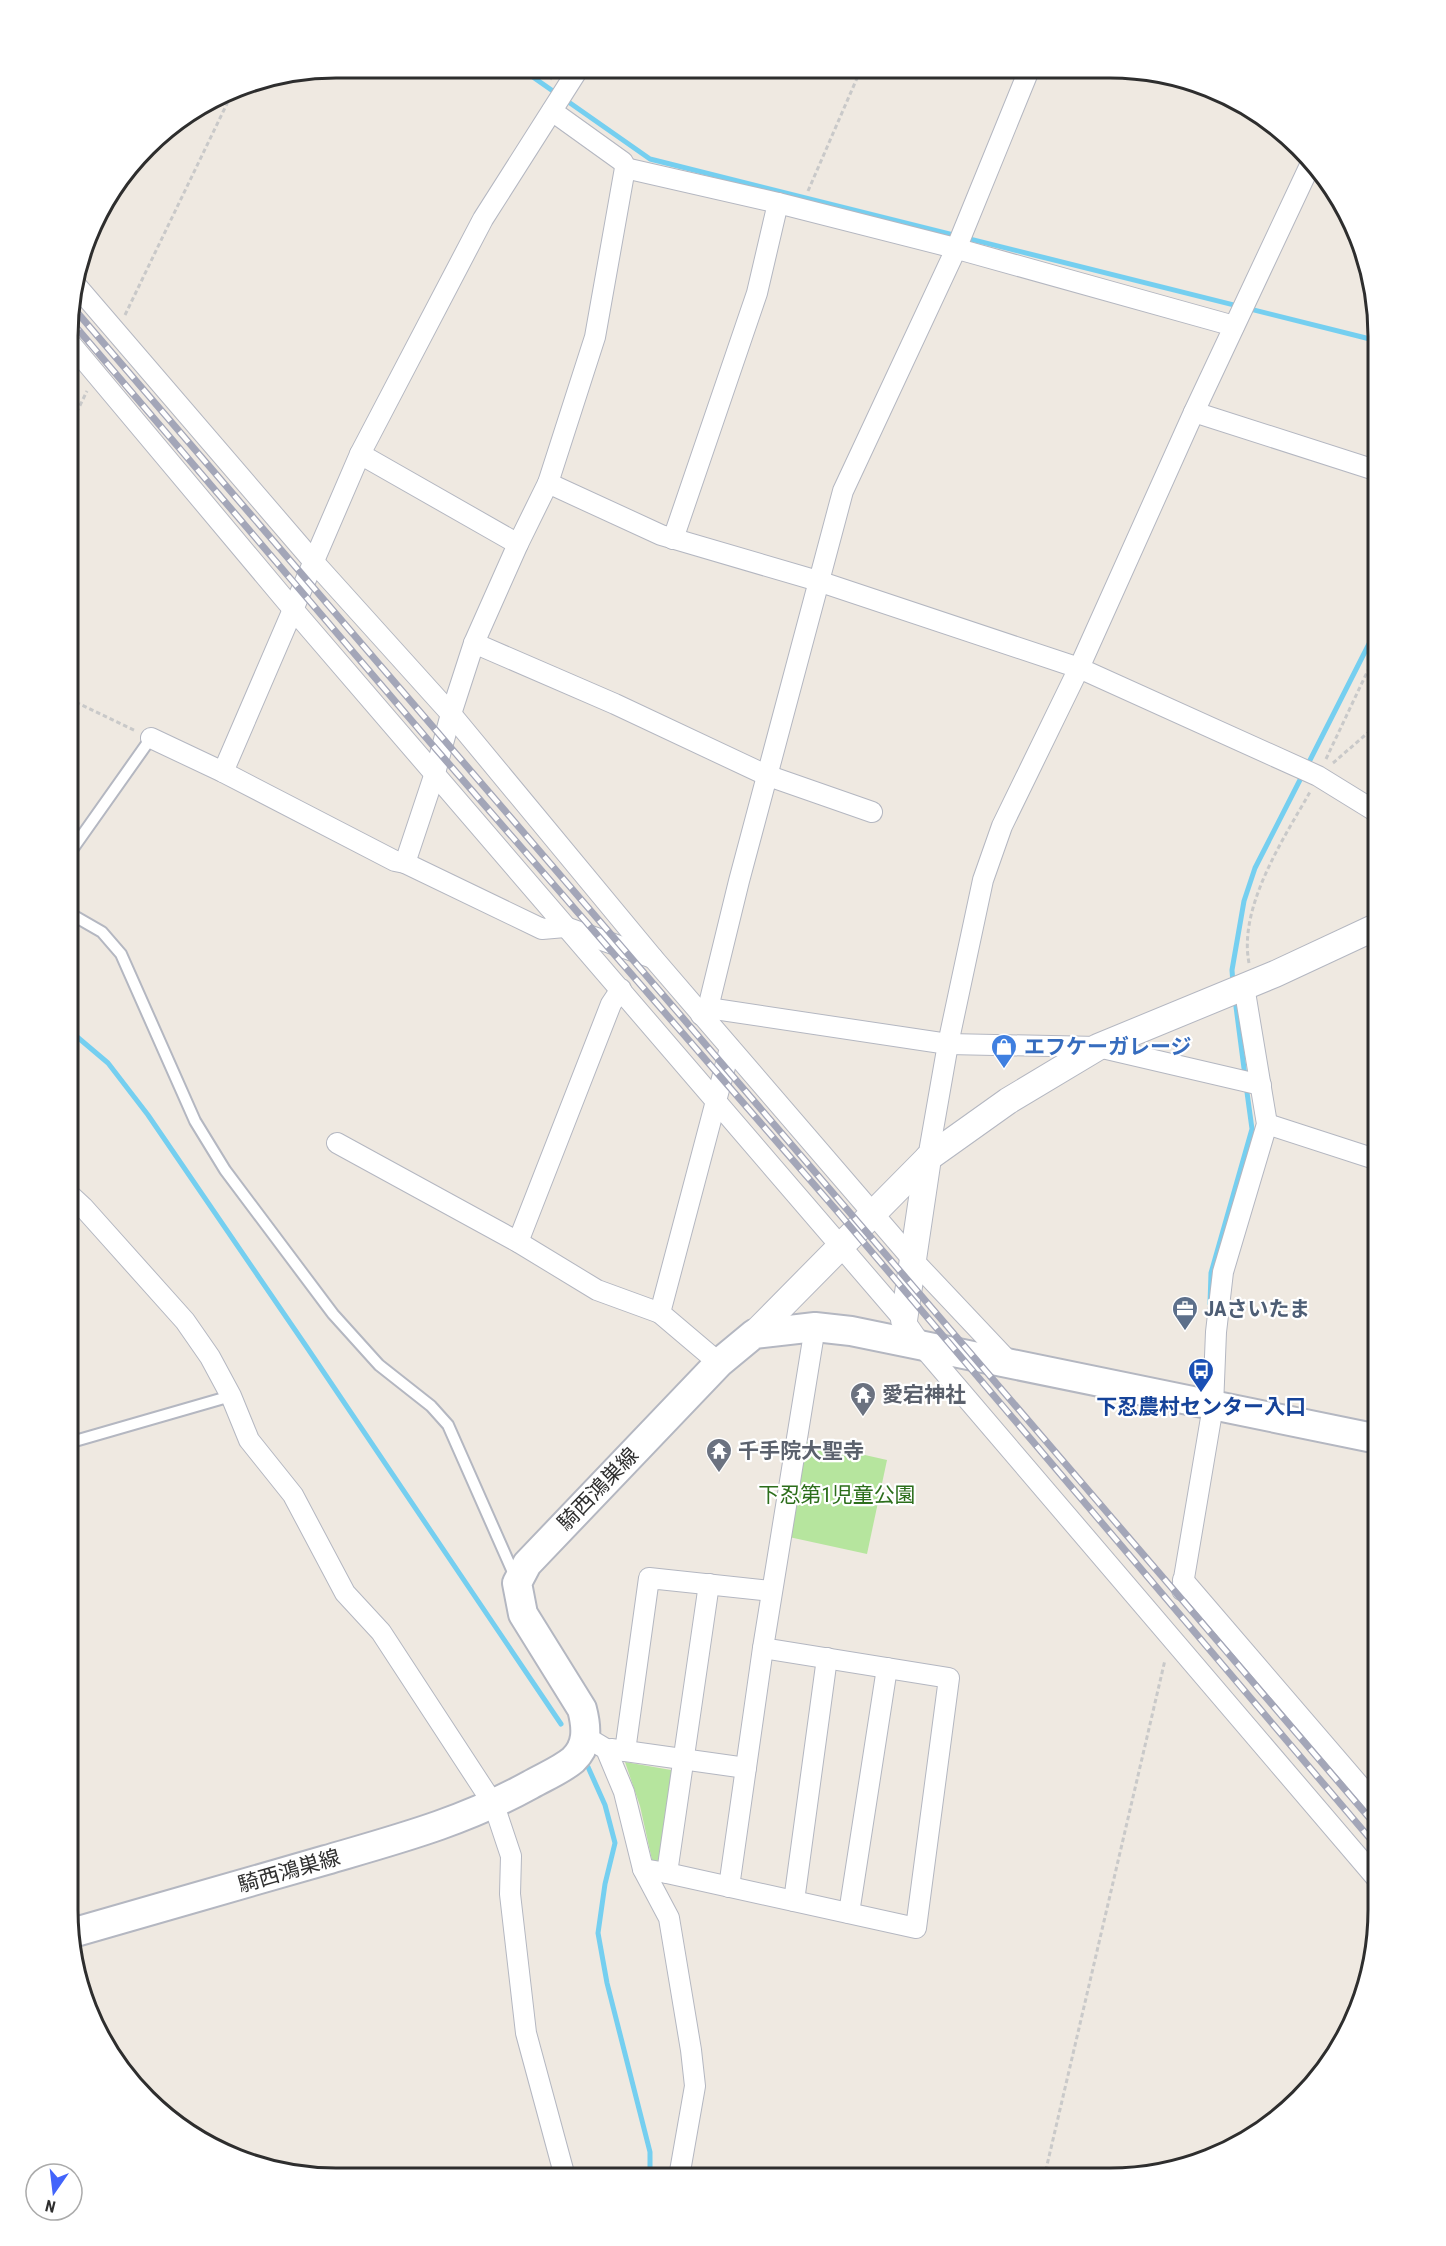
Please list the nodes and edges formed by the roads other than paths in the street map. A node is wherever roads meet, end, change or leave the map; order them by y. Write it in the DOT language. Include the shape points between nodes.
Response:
graph roads {
  1 [pos="573,78"];
  2 [pos="1025,78"];
  3 [pos="552,111"];
  4 [pos="625,168"];
  5 [pos="1308,170"];
  6 [pos="778,203"];
  7 [pos="956,249"];
  8 [pos="82,292"];
  9 [pos="1234,326"];
  10 [pos="78,353"];
  11 [pos="1194,412"];
  12 [pos="360,454"];
  13 [pos="1368,468"];
  14 [pos="548,483"];
  15 [pos="673,538"];
  16 [pos="518,544"];
  17 [pos="313,561"];
  18 [pos="818,581"];
  19 [pos="292,608"];
  20 [pos="474,643"];
  21 [pos="1079,668"];
  22 [pos="451,714"];
  23 [pos="151,738"];
  24 [pos="223,772"];
  25 [pos="435,773"];
  26 [pos="766,775"];
  27 [pos="1368,807"];
  28 [pos="872,812"];
  29 [pos="78,841"];
  30 [pos="405,863"];
  31 [pos="78,918"];
  32 [pos="565,927"];
  33 [pos="1368,930"];
  34 [pos="653,958"];
  35 [pos="1249,984"];
  36 [pos="621,989"];
  37 [pos="705,1011"];
  38 [pos="948,1044"];
  39 [pos="1098,1047"];
  40 [pos="730,1048"];
  41 [pos="1261,1085"];
  42 [pos="714,1101"];
  43 [pos="1267,1124"];
  44 [pos="337,1143"];
  45 [pos="1368,1157"];
  46 [pos="928,1158"];
  47 [pos="78,1202"];
  48 [pos="873,1213"];
  49 [pos="518,1242"];
  50 [pos="841,1246"];
  51 [pos="913,1260"];
  52 [pos="660,1313"];
  53 [pos="904,1320"];
  54 [pos="814,1328"];
  55 [pos="754,1334"];
  56 [pos="922,1346"];
  57 [pos="719,1363"];
  58 [pos="1013,1366"];
  59 [pos="231,1396"];
  60 [pos="1207,1405"];
  61 [pos="1368,1437"];
  62 [pos="78,1440"];
  63 [pos="518,1583"];
  64 [pos="709,1584"];
  65 [pos="771,1592"];
  66 [pos="763,1647"];
  67 [pos="827,1658"];
  68 [pos="887,1668"];
  69 [pos="605,1746"];
  70 [pos="683,1759"];
  71 [pos="746,1768"];
  72 [pos="1368,1796"];
  73 [pos="494,1805"];
  74 [pos="1368,1868"];
  75 [pos="643,1869"];
  76 [pos="668,1873"];
  77 [pos="729,1887"];
  78 [pos="794,1901"];
  79 [pos="849,1913"];
  80 [pos="79,1931"];
  81 [pos="563,2168"];
  82 [pos="680,2168"];
  1 -- 3 [label="street"];
  2 -- 7 [label="street"];
  3 -- 4 [label="street" via="623,162"];
  3 -- 12 [label="street" via="483,219"];
  4 -- 6 [label="street"];
  4 -- 14 [label="street" via="595,337"];
  5 -- 9 [label="street"];
  6 -- 7 [label="street"];
  6 -- 15 [label="street" via="757,292"];
  7 -- 9 [label="street"];
  7 -- 18 [label="street" via="843,491"];
  8 -- 17 [label="street"];
  9 -- 11 [label="street"];
  10 -- 19 [label="street"];
  11 -- 13 [label="street"];
  11 -- 21 [label="street"];
  12 -- 16 [label="street"];
  12 -- 17 [label="street"];
  14 -- 15 [label="street"];
  14 -- 16 [label="street"];
  15 -- 18 [label="street"];
  16 -- 20 [label="street"];
  17 -- 19 [label="street"];
  17 -- 22 [label="street"];
  18 -- 21 [label="street"];
  18 -- 26 [label="street"];
  19 -- 24 [label="street"];
  19 -- 25 [label="street"];
  20 -- 22 [label="street"];
  20 -- 26 [label="street"];
  21 -- 27 [label="street" via="1318,776"];
  21 -- 38 [label="street" via="1002,826 983,880"];
  22 -- 25 [label="street"];
  22 -- 34 [label="street"];
  23 -- 24 [label="street"];
  23 -- 29 [label="lane"];
  24 -- 30 [label="street"];
  25 -- 30 [label="street"];
  25 -- 32 [label="street"];
  26 -- 28 [label="street"];
  26 -- 37 [label="street"];
  30 -- 32 [label="street" via="542,929"];
  31 -- 63 [label="lane" via="102,932 120,954 195,1121 225,1170 333,1314 379,1365 431,1406 448,1425"];
  32 -- 34 [label="street"];
  32 -- 36 [label="street"];
  33 -- 35 [label="street"];
  34 -- 37 [label="street"];
  35 -- 39 [label="street"];
  35 -- 41 [label="street"];
  36 -- 42 [label="street"];
  36 -- 49 [label="street" via="611,1004"];
  37 -- 38 [label="street"];
  37 -- 40 [label="street"];
  38 -- 39 [label="street"];
  38 -- 46 [label="street"];
  39 -- 41 [label="street"];
  39 -- 46 [label="street" via="1008,1101"];
  40 -- 42 [label="street"];
  40 -- 48 [label="street"];
  41 -- 43 [label="street"];
  42 -- 50 [label="street"];
  42 -- 52 [label="street"];
  43 -- 45 [label="street"];
  43 -- 60 [label="street" via="1223,1272"];
  44 -- 49 [label="street"];
  46 -- 48 [label="street"];
  46 -- 51 [label="street"];
  47 -- 59 [label="street" via="185,1321"];
  48 -- 50 [label="street"];
  48 -- 51 [label="street"];
  49 -- 52 [label="street" via="597,1290"];
  50 -- 53 [label="street"];
  50 -- 55 [label="street"];
  51 -- 53 [label="street"];
  51 -- 58 [label="street"];
  52 -- 57 [label="street"];
  53 -- 56 [label="street"];
  54 -- 55 [label="main road"];
  54 -- 56 [label="main road" via="851,1331"];
  54 -- 65 [label="street"];
  55 -- 57 [label="main road, 騎西鴻巣線"];
  56 -- 58 [label="main road"];
  56 -- 74 [label="street"];
  57 -- 63 [label="main road, 騎西鴻巣線" via="527,1564"];
  58 -- 60 [label="main road"];
  59 -- 62 [label="lane"];
  59 -- 73 [label="street" via="249,1440 293,1495 345,1593 381,1632"];
  60 -- 61 [label="main road"];
  60 -- 72 [label="street" via="1183,1585"];
  63 -- 69 [label="main road" via="523,1614 582,1709 586,1725"];
  64 -- 65 [label="street"];
  64 -- 69 [label="street" via="649,1578"];
  64 -- 70 [label="street"];
  65 -- 66 [label="street"];
  66 -- 67 [label="street"];
  66 -- 71 [label="street"];
  67 -- 68 [label="street"];
  67 -- 78 [label="street"];
  68 -- 79 [label="street"];
  68 -- 79 [label="street" via="949,1678 916,1928"];
  69 -- 70 [label="street"];
  69 -- 73 [label="main road, 騎西鴻巣線" via="582,1748 559,1769"];
  69 -- 75 [label="street" via="624,1792"];
  70 -- 71 [label="street"];
  70 -- 76 [label="street"];
  71 -- 77 [label="street"];
  73 -- 80 [label="main road, 騎西鴻巣線" via="431,1829"];
  73 -- 81 [label="street" via="511,1856 510,1894 526,2033"];
  75 -- 76 [label="street"];
  75 -- 82 [label="street" via="669,1918 692,2060 695,2086"];
  76 -- 77 [label="street"];
  77 -- 78 [label="street"];
  78 -- 79 [label="street"];
}
